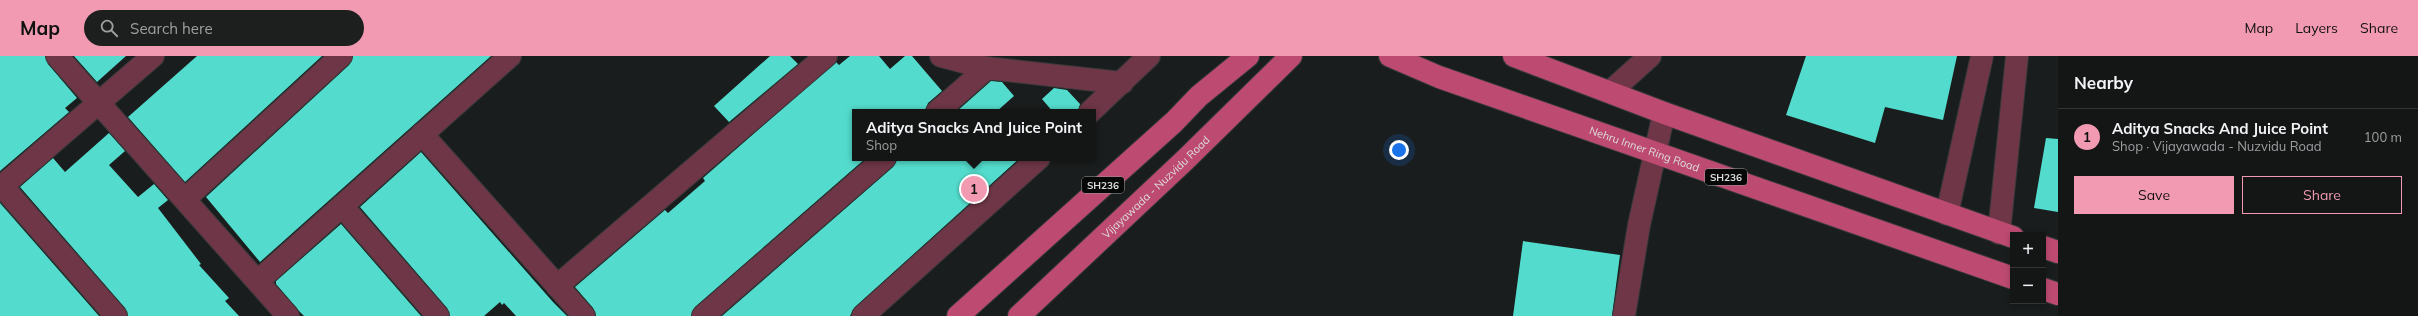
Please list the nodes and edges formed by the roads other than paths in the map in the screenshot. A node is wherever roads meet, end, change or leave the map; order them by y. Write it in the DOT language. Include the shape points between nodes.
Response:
graph roads {
  1 [pos="57,56"];
  2 [pos="153,56"];
  3 [pos="341,56"];
  4 [pos="510,56"];
  5 [pos="826,56"];
  6 [pos="941,56"];
  7 [pos="1149,56"];
  8 [pos="1248,56"];
  9 [pos="1292,56"];
  10 [pos="1390,56"];
  11 [pos="1514,56"];
  12 [pos="1650,56"];
  13 [pos="1982,56"];
  14 [pos="2017,56"];
  15 [pos="986,68"];
  16 [pos="1122,83"];
  17 [pos="1610,92"];
  18 [pos="99,102"];
  19 [pos="940,109"];
  20 [pos="1093,109"];
  21 [pos="1664,114"];
  22 [pos="422,134"];
  23 [pos="1654,151"];
  24 [pos="882,161"];
  25 [pos="1036,161"];
  26 [pos="1,187"];
  27 [pos="185,200"];
  28 [pos="342,206"];
  29 [pos="1948,214"];
  30 [pos="2006,235"];
  31 [pos="2046,248"];
  32 [pos="2058,252"];
  33 [pos="2010,277"];
  34 [pos="258,282"];
  35 [pos="557,286"];
  36 [pos="2046,290"];
  37 [pos="2058,294"];
  38 [pos="116,316"];
  39 [pos="288,316"];
  40 [pos="438,316"];
  41 [pos="584,316"];
  42 [pos="703,316"];
  43 [pos="863,316"];
  44 [pos="958,316"];
  45 [pos="1019,316"];
  46 [pos="1624,316"];
  1 -- 18 [label="street"];
  2 -- 18 [label="street"];
  3 -- 27 [label="street"];
  4 -- 22 [label="street"];
  5 -- 35 [label="street"];
  6 -- 15 [label="street"];
  7 -- 16 [label="street"];
  8 -- 44 [label="main road, SH236" via="1199,96 1174,122"];
  9 -- 45 [label="main road, Vijayawada - Nuzvidu Road" via="1186,160"];
  10 -- 23 [label="main road, Nehru Inner Ring Road / SH236" via="1439,77"];
  11 -- 17 [label="main road"];
  12 -- 17 [label="street"];
  13 -- 29 [label="street"];
  14 -- 30 [label="street"];
  15 -- 16 [label="street"];
  15 -- 19 [label="street"];
  16 -- 20 [label="street"];
  17 -- 21 [label="main road"];
  18 -- 26 [label="street"];
  18 -- 27 [label="street"];
  21 -- 23 [label="street"];
  21 -- 29 [label="main road"];
  22 -- 28 [label="street"];
  22 -- 35 [label="street"];
  23 -- 33 [label="main road, Nehru Inner Ring Road / SH236"];
  23 -- 46 [label="street"];
  24 -- 42 [label="street"];
  25 -- 43 [label="street"];
  26 -- 38 [label="street"];
  27 -- 34 [label="street"];
  28 -- 34 [label="street"];
  28 -- 40 [label="street"];
  29 -- 30 [label="main road"];
  31 -- 32 [label="main road"];
  34 -- 39 [label="street"];
  35 -- 41 [label="street"];
  36 -- 37 [label="main road"];
}
